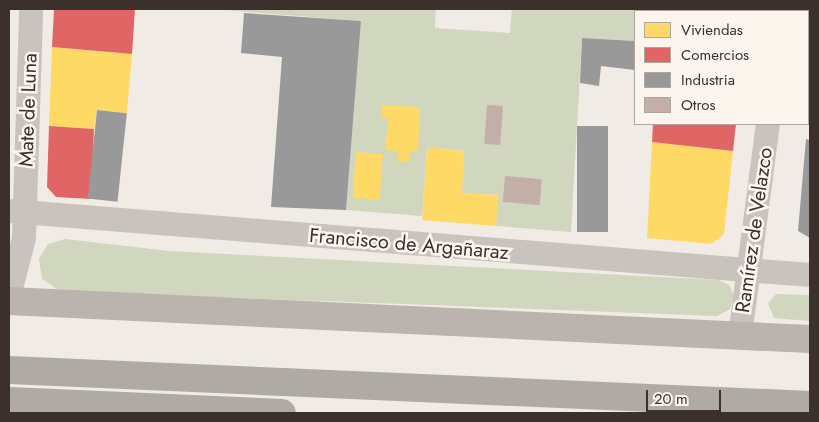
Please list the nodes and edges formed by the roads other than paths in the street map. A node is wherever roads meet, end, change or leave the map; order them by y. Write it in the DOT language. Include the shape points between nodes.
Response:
graph roads {
  1 [pos="32,9"];
  2 [pos="768,125"];
  3 [pos="17,212"];
  4 [pos="748,272"];
  5 [pos="810,275"];
  6 [pos="9,296"];
  7 [pos="9,300"];
  8 [pos="740,336"];
  9 [pos="810,339"];
  10 [pos="9,370"];
  11 [pos="9,401"];
  12 [pos="810,405"];
  13 [pos="282,413"];
  1 -- 3 [label="street, Mate de Luna"];
  2 -- 4 [label="street, Ramírez de Velazco"];
  3 -- 4 [label="street, Francisco de Argañaraz"];
  3 -- 6 [label="street, Mate de Luna" via="24,238"];
  4 -- 5 [label="street, Francisco de Argañaraz"];
  4 -- 8 [label="street, Ramírez de Velazco"];
  7 -- 8 [label="street"];
  8 -- 9 [label="street"];
  10 -- 12 [label="highway"];
  11 -- 13 [label="highway"];
}
